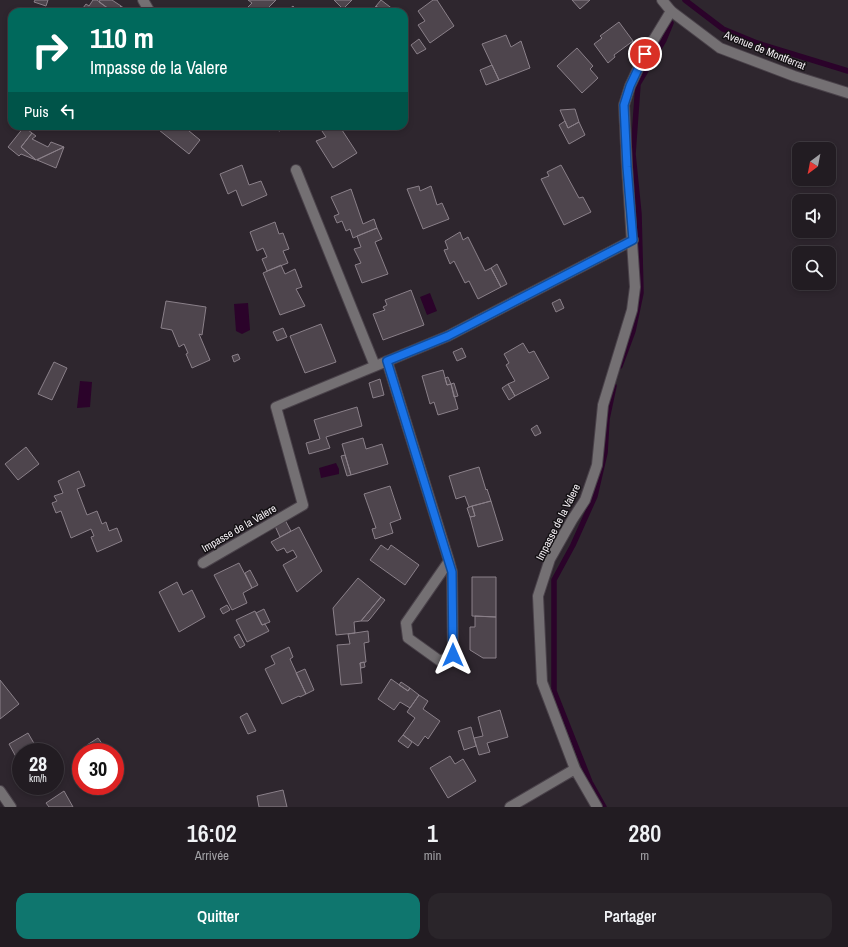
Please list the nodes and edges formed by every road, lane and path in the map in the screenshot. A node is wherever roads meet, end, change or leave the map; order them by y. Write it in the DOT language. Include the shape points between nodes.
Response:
graph roads {
  1 [pos="662,0"];
  2 [pos="671,11"];
  3 [pos="848,93"];
  4 [pos="296,170"];
  5 [pos="633,240"];
  6 [pos="387,361"];
  7 [pos="374,366"];
  8 [pos="449,561"];
  9 [pos="203,563"];
  10 [pos="575,769"];
  11 [pos="0,792"];
  12 [pos="11,807"];
  13 [pos="510,807"];
  14 [pos="597,807"];
  1 -- 2 [label="street, Avenue de Montferrat"];
  2 -- 3 [label="street, Avenue de Montferrat" via="720,48"];
  2 -- 5 [label="street, Impasse de la Valere" via="645,54 624,105"];
  4 -- 7 [label="street"];
  5 -- 6 [label="street, Impasse de la Valere" via="448,336"];
  5 -- 10 [label="street, Impasse de la Valere" via="636,287 632,310 603,405 597,465 585,500 550,559 538,596 542,682"];
  6 -- 7 [label="street, Impasse de la Valere"];
  6 -- 8 [label="street"];
  7 -- 9 [label="street, Impasse de la Valere" via="276,407 303,505"];
  8 -- 8 [label="street" via="452,572 453,655 440,661 408,638 406,623"];
  10 -- 13 [label="street"];
  10 -- 14 [label="street, Impasse de la Valere"];
  11 -- 12 [label="street"];
}
